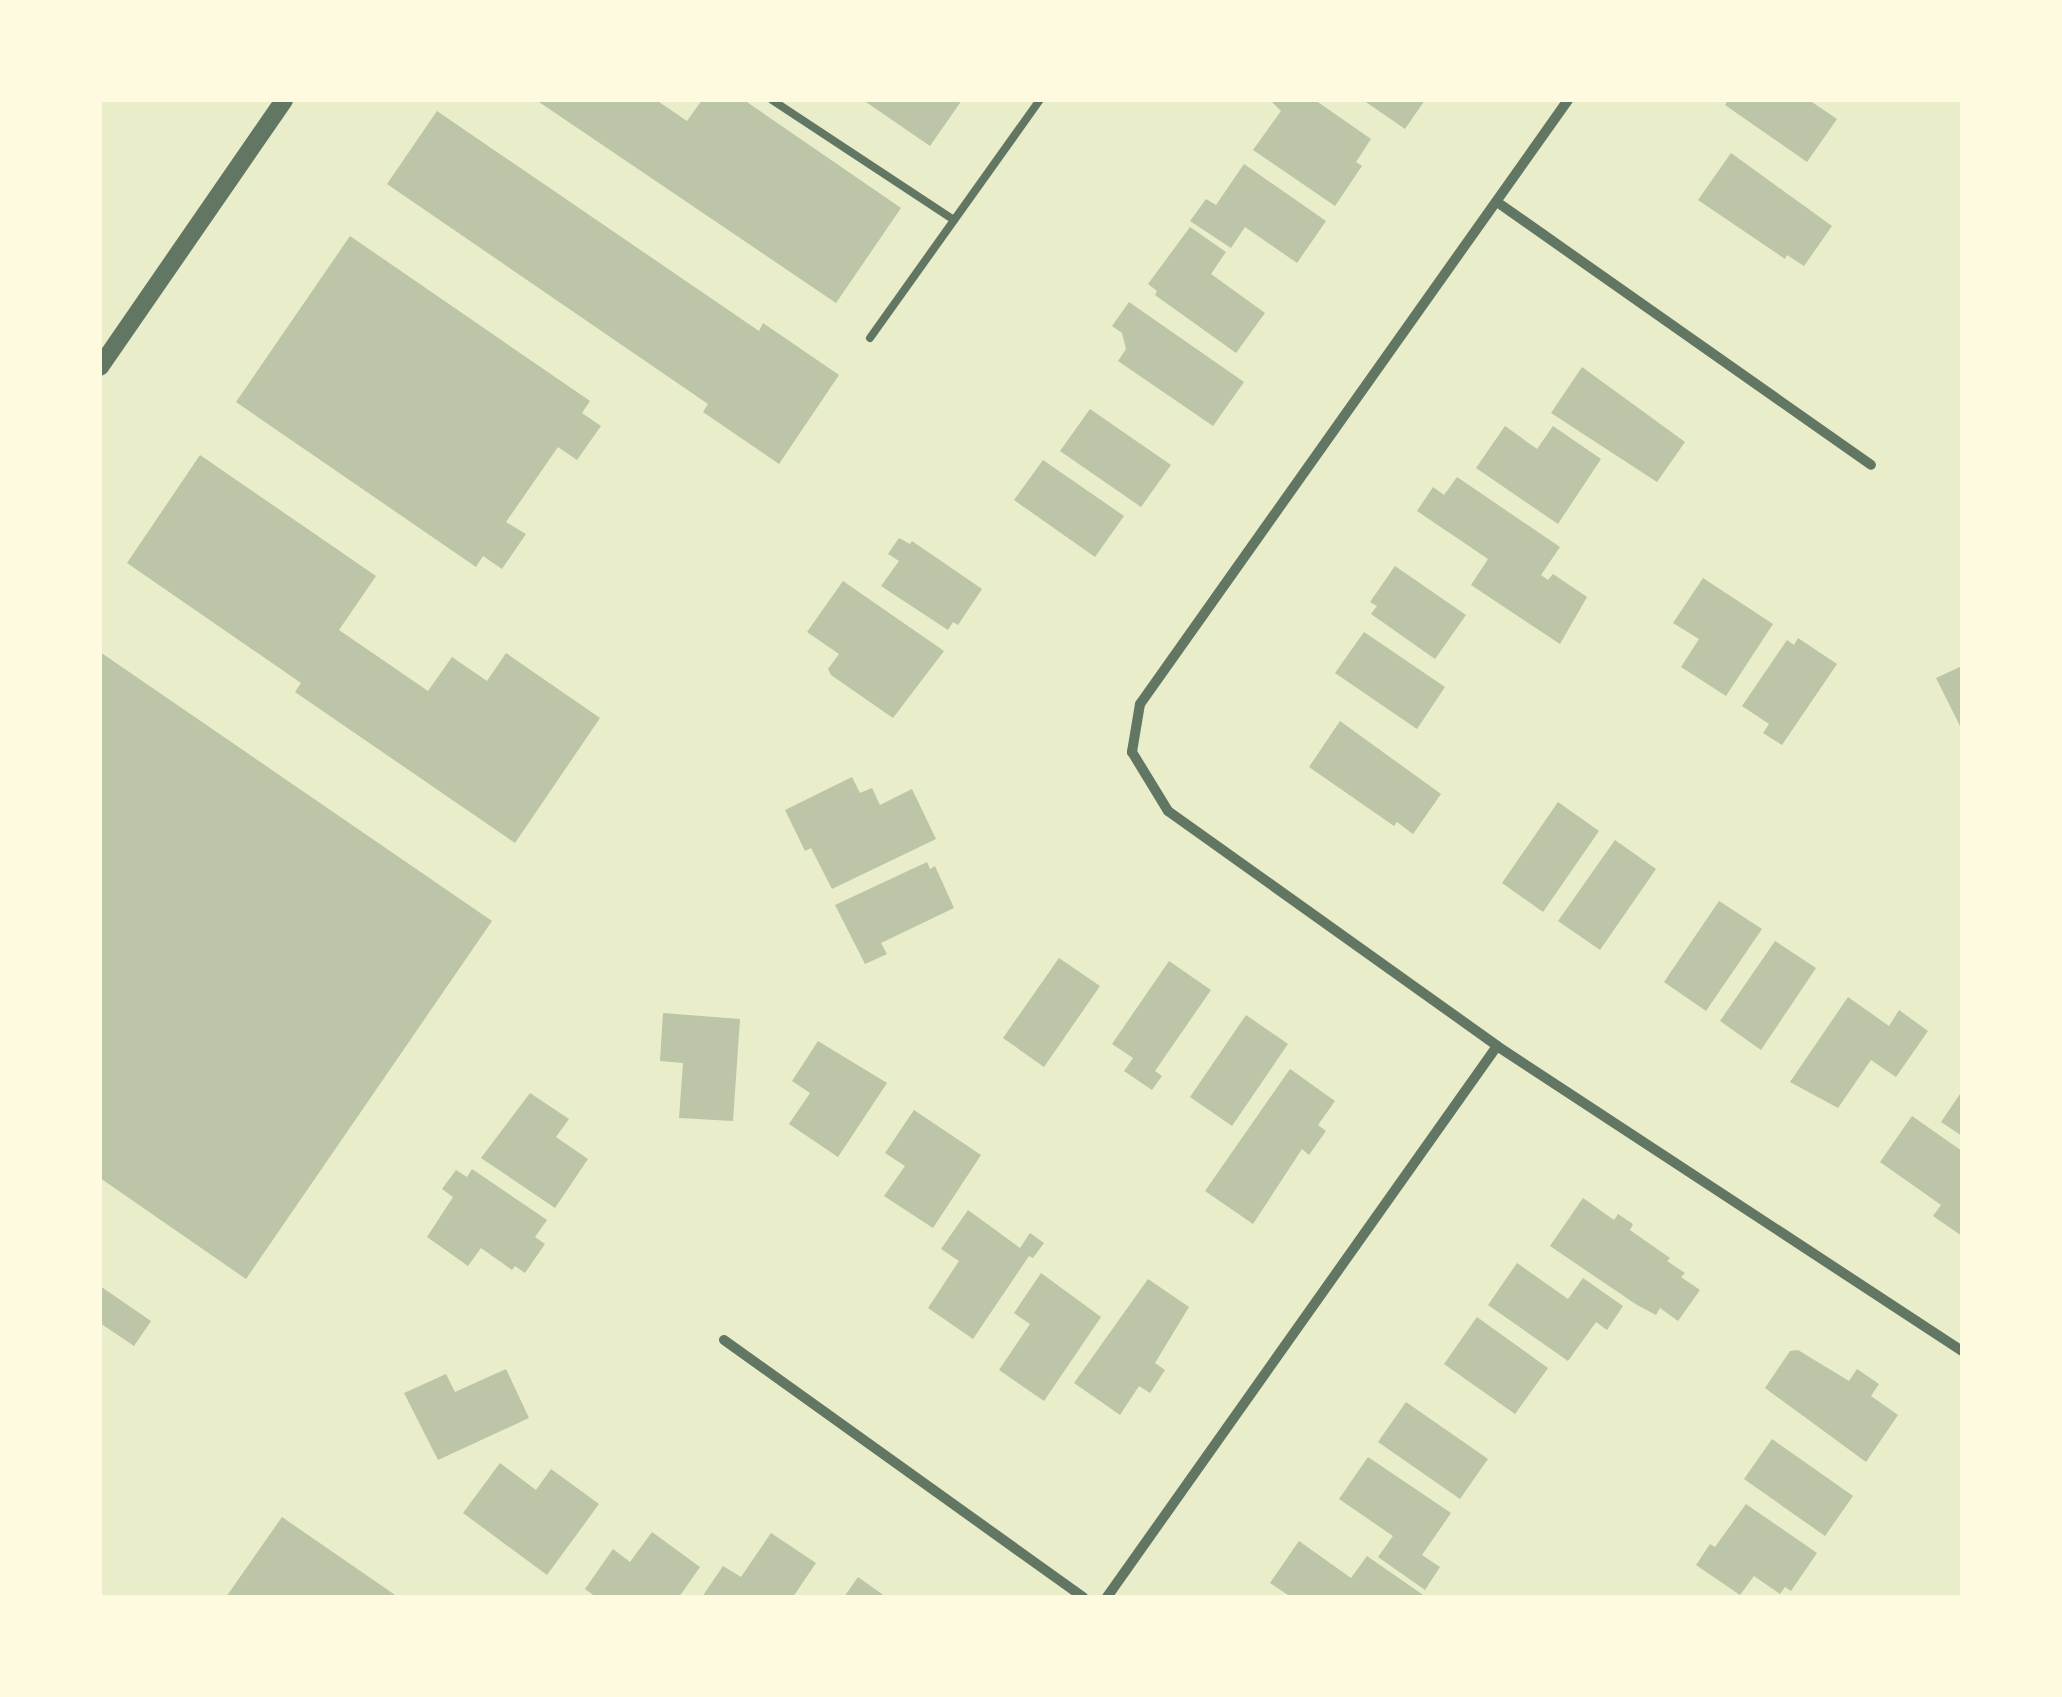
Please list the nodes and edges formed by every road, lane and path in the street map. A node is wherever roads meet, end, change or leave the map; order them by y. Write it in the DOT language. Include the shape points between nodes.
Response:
graph roads {
  1 [pos="284,100"];
  2 [pos="772,100"];
  3 [pos="1040,100"];
  4 [pos="1568,100"];
  5 [pos="1497,202"];
  6 [pos="954,220"];
  7 [pos="870,338"];
  8 [pos="100,367"];
  9 [pos="1871,465"];
  10 [pos="1497,1046"];
  11 [pos="724,1340"];
  12 [pos="1962,1351"];
  13 [pos="1083,1597"];
  14 [pos="1108,1597"];
  1 -- 8 [label="street"];
  2 -- 6 [label="lane"];
  3 -- 6 [label="lane"];
  4 -- 5 [label="street"];
  5 -- 9 [label="street"];
  5 -- 10 [label="street" via="1140,704 1132,752 1168,810"];
  6 -- 7 [label="lane"];
  10 -- 12 [label="street"];
  10 -- 14 [label="street"];
  11 -- 13 [label="street"];
}
